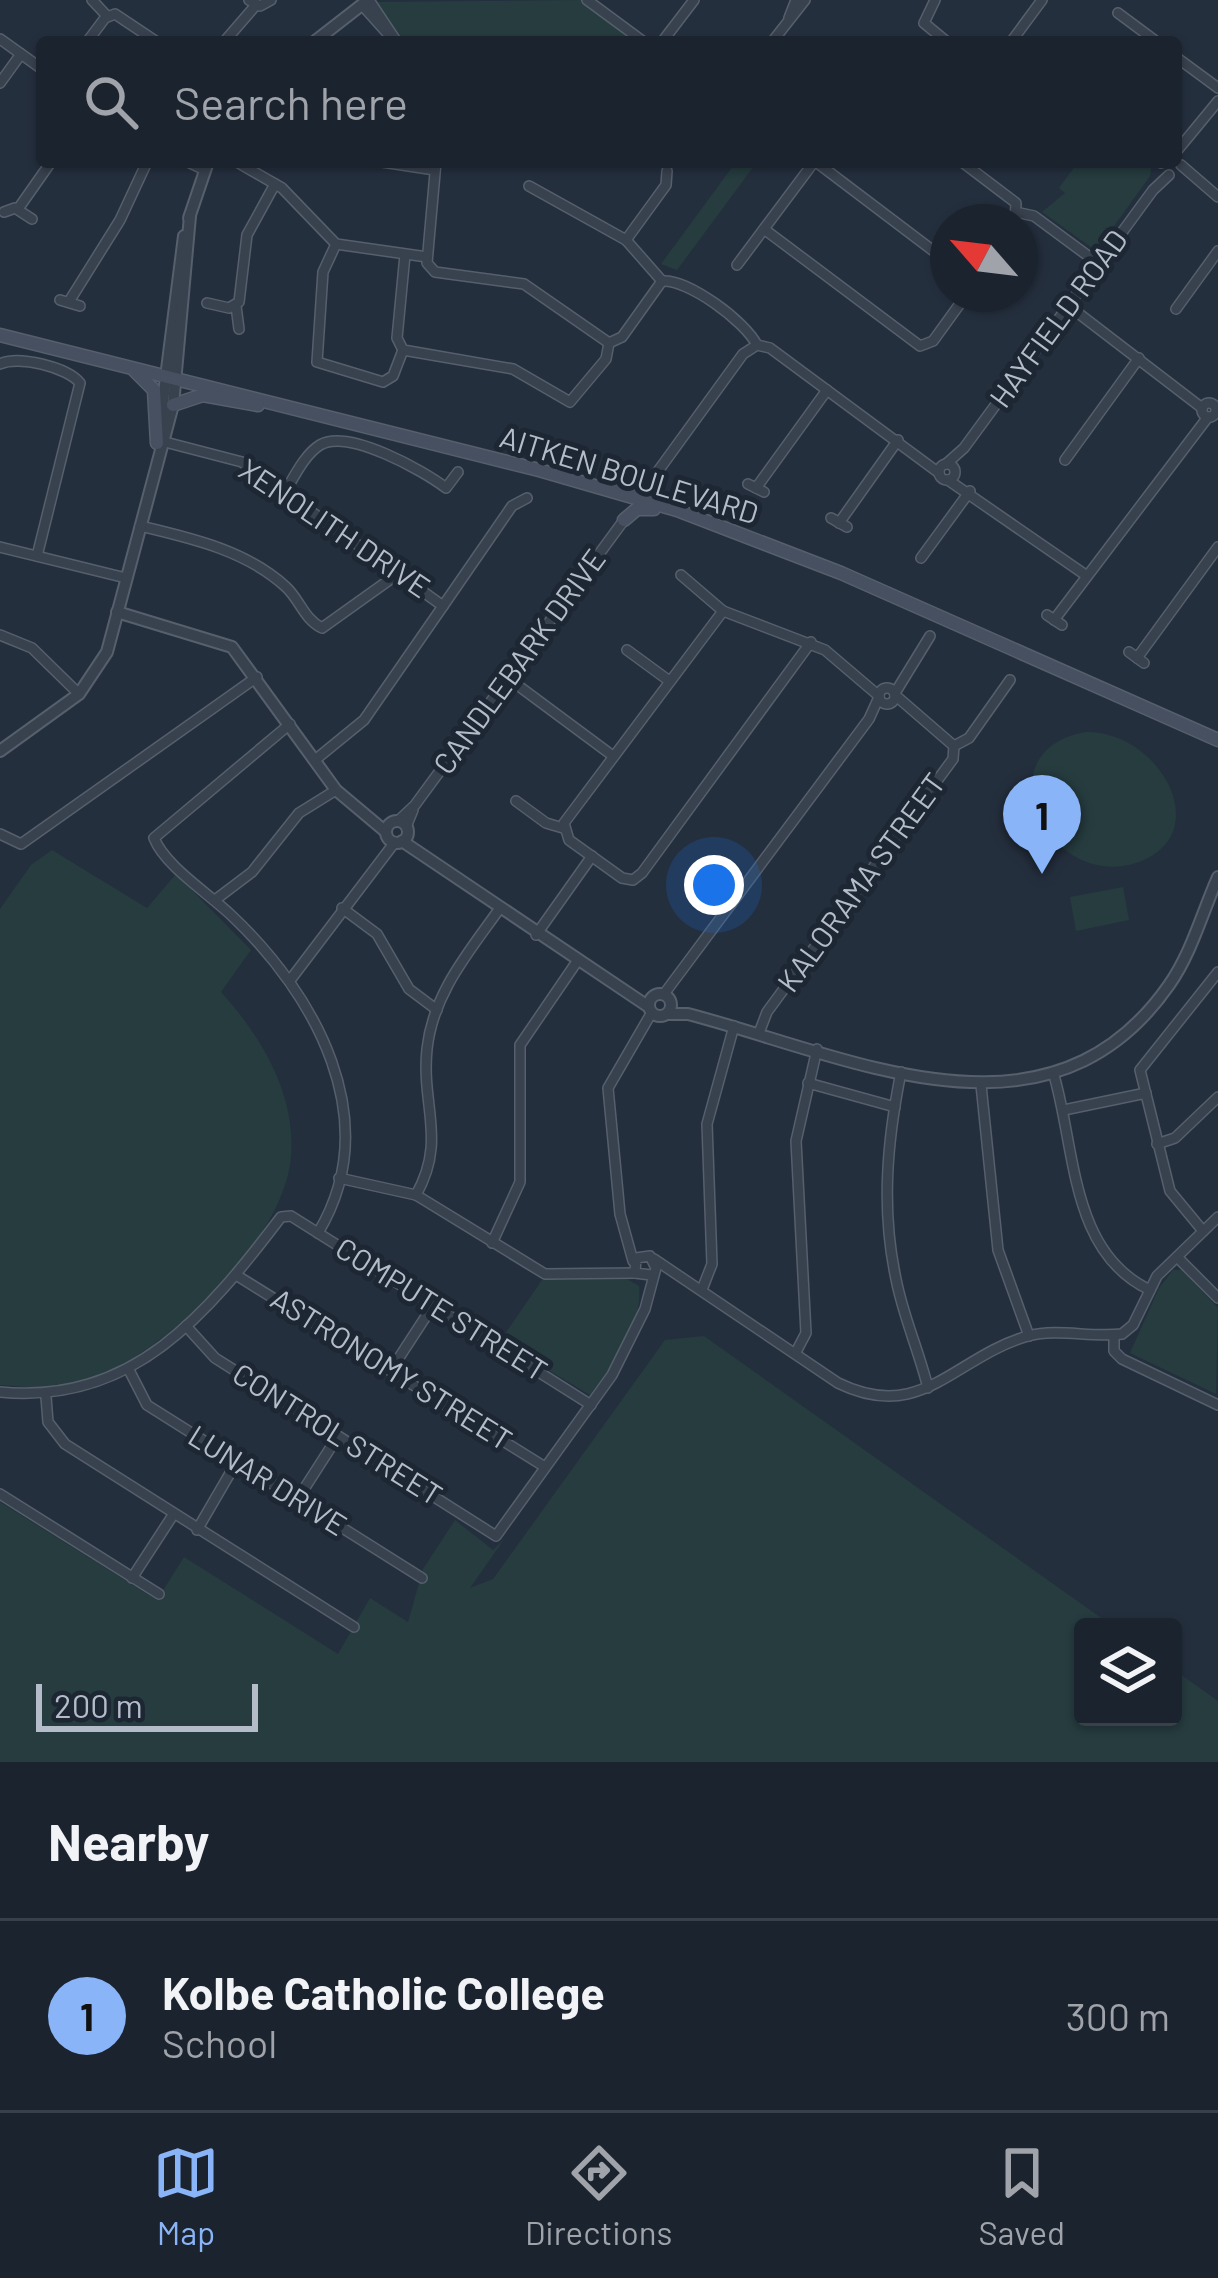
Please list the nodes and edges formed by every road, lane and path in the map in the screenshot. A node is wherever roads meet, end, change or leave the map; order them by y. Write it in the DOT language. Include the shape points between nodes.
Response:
graph roads {
  1 [pos="92,0"];
  2 [pos="272,0"];
  3 [pos="587,0"];
  4 [pos="694,0"];
  5 [pos="796,0"];
  6 [pos="805,0"];
  7 [pos="935,0"];
  8 [pos="1042,0"];
  9 [pos="252,2"];
  10 [pos="366,2"];
  11 [pos="1118,13"];
  12 [pos="107,16"];
  13 [pos="787,22"];
  14 [pos="92,36"];
  15 [pos="148,36"];
  16 [pos="228,36"];
  17 [pos="322,36"];
  18 [pos="392,36"];
  19 [pos="636,36"];
  20 [pos="667,36"];
  21 [pos="776,36"];
  22 [pos="940,36"];
  23 [pos="1015,36"];
  24 [pos="1148,36"];
  25 [pos="0,39"];
  26 [pos="21,54"];
  27 [pos="1182,61"];
  28 [pos="36,65"];
  29 [pos="0,83"];
  30 [pos="1218,88"];
  31 [pos="1218,101"];
  32 [pos="1182,150"];
  33 [pos="47,168"];
  34 [pos="144,168"];
  35 [pos="206,168"];
  36 [pos="247,168"];
  37 [pos="435,168"];
  38 [pos="664,168"];
  39 [pos="672,168"];
  40 [pos="810,168"];
  41 [pos="823,168"];
  42 [pos="970,168"];
  43 [pos="1167,168"];
  44 [pos="1176,168"];
  45 [pos="667,171"];
  46 [pos="275,184"];
  47 [pos="529,186"];
  48 [pos="1218,197"];
  49 [pos="1016,204"];
  50 [pos="18,209"];
  51 [pos="4,212"];
  52 [pos="32,219"];
  53 [pos="1038,219"];
  54 [pos="764,229"];
  55 [pos="626,241"];
  56 [pos="335,244"];
  57 [pos="930,248"];
  58 [pos="1218,251"];
  59 [pos="405,255"];
  60 [pos="427,257"];
  61 [pos="1099,264"];
  62 [pos="737,265"];
  63 [pos="662,281"];
  64 [pos="70,302"];
  65 [pos="207,302"];
  66 [pos="236,306"];
  67 [pos="1069,306"];
  68 [pos="1176,309"];
  69 [pos="954,312"];
  70 [pos="239,328"];
  71 [pos="0,335"];
  72 [pos="609,343"];
  73 [pos="753,345"];
  74 [pos="403,350"];
  75 [pos="1139,358"];
  76 [pos="0,364"];
  77 [pos="122,364"];
  78 [pos="172,376"];
  79 [pos="827,389"];
  80 [pos="173,405"];
  81 [pos="296,407"];
  82 [pos="1212,409"];
  83 [pos="898,440"];
  84 [pos="161,442"];
  85 [pos="1065,460"];
  86 [pos="948,471"];
  87 [pos="458,472"];
  88 [pos="568,477"];
  89 [pos="653,478"];
  90 [pos="756,488"];
  91 [pos="616,491"];
  92 [pos="970,491"];
  93 [pos="285,492"];
  94 [pos="527,498"];
  95 [pos="667,507"];
  96 [pos="624,520"];
  97 [pos="839,522"];
  98 [pos="140,526"];
  99 [pos="742,533"];
  100 [pos="0,547"];
  101 [pos="1218,547"];
  102 [pos="37,556"];
  103 [pos="932,564"];
  104 [pos="399,573"];
  105 [pos="682,574"];
  106 [pos="1087,576"];
  107 [pos="126,578"];
  108 [pos="443,606"];
  109 [pos="723,611"];
  110 [pos="117,612"];
  111 [pos="1055,620"];
  112 [pos="0,635"];
  113 [pos="930,636"];
  114 [pos="811,642"];
  115 [pos="626,650"];
  116 [pos="1137,658"];
  117 [pos="257,677"];
  118 [pos="508,678"];
  119 [pos="668,680"];
  120 [pos="1010,680"];
  121 [pos="79,694"];
  122 [pos="887,696"];
  123 [pos="290,724"];
  124 [pos="1218,740"];
  125 [pos="2,746"];
  126 [pos="954,746"];
  127 [pos="613,756"];
  128 [pos="315,760"];
  129 [pos="335,790"];
  130 [pos="516,801"];
  131 [pos="563,828"];
  132 [pos="397,832"];
  133 [pos="0,834"];
  134 [pos="592,856"];
  135 [pos="1218,877"];
  136 [pos="215,900"];
  137 [pos="342,908"];
  138 [pos="500,908"];
  139 [pos="1202,915"];
  140 [pos="1218,921"];
  141 [pos="536,935"];
  142 [pos="576,963"];
  143 [pos="1218,972"];
  144 [pos="291,979"];
  145 [pos="661,1005"];
  146 [pos="437,1010"];
  147 [pos="734,1026"];
  148 [pos="762,1034"];
  149 [pos="817,1049"];
  150 [pos="901,1072"];
  151 [pos="1053,1072"];
  152 [pos="808,1083"];
  153 [pos="981,1085"];
  154 [pos="1146,1093"];
  155 [pos="1218,1097"];
  156 [pos="895,1107"];
  157 [pos="1064,1110"];
  158 [pos="1157,1144"];
  159 [pos="339,1178"];
  160 [pos="416,1195"];
  161 [pos="1218,1216"];
  162 [pos="1203,1231"];
  163 [pos="318,1233"];
  164 [pos="492,1243"];
  165 [pos="1177,1257"];
  166 [pos="639,1264"];
  167 [pos="678,1271"];
  168 [pos="652,1274"];
  169 [pos="236,1275"];
  170 [pos="703,1287"];
  171 [pos="1150,1290"];
  172 [pos="1218,1298"];
  173 [pos="647,1300"];
  174 [pos="432,1306"];
  175 [pos="186,1325"];
  176 [pos="1029,1336"];
  177 [pos="1114,1336"];
  178 [pos="796,1352"];
  179 [pos="128,1370"];
  180 [pos="392,1370"];
  181 [pos="928,1388"];
  182 [pos="0,1393"];
  183 [pos="46,1397"];
  184 [pos="590,1405"];
  185 [pos="1218,1405"];
  186 [pos="338,1436"];
  187 [pos="236,1462"];
  188 [pos="545,1467"];
  189 [pos="0,1494"];
  190 [pos="297,1500"];
  191 [pos="173,1515"];
  192 [pos="197,1530"];
  193 [pos="133,1578"];
  194 [pos="422,1578"];
  195 [pos="159,1594"];
  196 [pos="353,1627"];
  1 -- 12 [label="street"];
  2 -- 9 [label="street"];
  3 -- 19 [label="street"];
  4 -- 20 [label="street"];
  5 -- 13 [label="street"];
  6 -- 13 [label="street"];
  7 -- 22 [label="street" via="924,23"];
  8 -- 23 [label="street"];
  9 -- 16 [label="street"];
  10 -- 17 [label="street"];
  10 -- 18 [label="street"];
  11 -- 24 [label="street"];
  12 -- 14 [label="street"];
  12 -- 15 [label="street"];
  13 -- 21 [label="street"];
  25 -- 26 [label="street"];
  26 -- 28 [label="street"];
  26 -- 29 [label="street"];
  27 -- 30 [label="street"];
  31 -- 32 [label="street, HAYFIELD ROAD"];
  33 -- 50 [label="street"];
  34 -- 64 [label="street"];
  35 -- 78 [label="street" via="190,216"];
  36 -- 46 [label="street"];
  37 -- 60 [label="street"];
  38 -- 45 [label="street"];
  39 -- 45 [label="street"];
  40 -- 54 [label="street"];
  41 -- 57 [label="street"];
  42 -- 49 [label="street"];
  43 -- 61 [label="street, HAYFIELD ROAD"];
  44 -- 48 [label="street"];
  45 -- 55 [label="street" via="668,182"];
  46 -- 56 [label="street"];
  46 -- 66 [label="street" via="248,236"];
  47 -- 55 [label="street"];
  50 -- 51 [label="street"];
  50 -- 52 [label="street"];
  53 -- 61 [label="street"];
  54 -- 62 [label="street"];
  54 -- 69 [label="street" via="920,346"];
  55 -- 63 [label="street"];
  56 -- 59 [label="street"];
  56 -- 74 [label="street" via="323,272 317,362 383,382"];
  58 -- 68 [label="street"];
  59 -- 60 [label="street"];
  59 -- 74 [label="street" via="397,338"];
  60 -- 72 [label="street" via="439,273 531,287"];
  61 -- 67 [label="street, HAYFIELD ROAD"];
  63 -- 72 [label="street" via="622,338"];
  63 -- 73 [label="street" via="680,283 744,329"];
  65 -- 66 [label="street"];
  66 -- 70 [label="street"];
  67 -- 75 [label="street"];
  67 -- 86 [label="street, HAYFIELD ROAD"];
  71 -- 77 [label="main road, AITKEN BOULEVARD"];
  72 -- 74 [label="street" via="606,359 566,402 514,369"];
  73 -- 79 [label="street"];
  73 -- 89 [label="street"];
  75 -- 82 [label="street"];
  75 -- 85 [label="street"];
  76 -- 102 [label="street" via="14,359 80,383"];
  77 -- 78 [label="main road, AITKEN BOULEVARD"];
  77 -- 84 [label="main road" via="152,386"];
  78 -- 80 [label="street"];
  78 -- 81 [label="main road, AITKEN BOULEVARD"];
  78 -- 84 [label="street"];
  79 -- 83 [label="street"];
  79 -- 90 [label="street"];
  80 -- 81 [label="main road" via="203,395"];
  80 -- 84 [label="street"];
  81 -- 88 [label="main road, AITKEN BOULEVARD"];
  82 -- 106 [label="street"];
  83 -- 86 [label="street"];
  83 -- 97 [label="street"];
  84 -- 93 [label="street, XENOLITH DRIVE" via="242,462"];
  84 -- 98 [label="street"];
  86 -- 92 [label="street"];
  87 -- 93 [label="street" via="446,488 404,459 334,441 318,446"];
  88 -- 89 [label="main road" via="634,488"];
  88 -- 91 [label="main road, AITKEN BOULEVARD"];
  89 -- 95 [label="main road" via="651,494"];
  91 -- 95 [label="main road, AITKEN BOULEVARD"];
  91 -- 96 [label="main road" via="627,505"];
  92 -- 103 [label="street" via="919,557"];
  92 -- 106 [label="street"];
  93 -- 104 [label="street, XENOLITH DRIVE"];
  94 -- 108 [label="street" via="512,506"];
  95 -- 99 [label="main road, AITKEN BOULEVARD"];
  96 -- 99 [label="main road" via="646,507"];
  96 -- 118 [label="street, CANDLEBARK DRIVE"];
  98 -- 104 [label="street" via="242,556 288,588 322,628"];
  98 -- 107 [label="street"];
  99 -- 124 [label="main road, AITKEN BOULEVARD"];
  100 -- 102 [label="street"];
  101 -- 116 [label="street"];
  102 -- 107 [label="street"];
  104 -- 108 [label="street, XENOLITH DRIVE"];
  105 -- 109 [label="street"];
  106 -- 111 [label="street"];
  107 -- 110 [label="street"];
  108 -- 128 [label="street, XENOLITH DRIVE" via="364,720"];
  109 -- 114 [label="street, KALORAMA STREET"];
  109 -- 119 [label="street"];
  110 -- 117 [label="street" via="232,647"];
  110 -- 121 [label="street" via="103,661"];
  112 -- 121 [label="street" via="32,648"];
  113 -- 122 [label="street"];
  114 -- 122 [label="street, KALORAMA STREET"];
  114 -- 134 [label="street" via="637,878 622,878"];
  115 -- 119 [label="street"];
  117 -- 123 [label="street"];
  117 -- 133 [label="street" via="21,844"];
  118 -- 127 [label="street"];
  118 -- 132 [label="street, CANDLEBARK DRIVE"];
  119 -- 127 [label="street"];
  120 -- 126 [label="street" via="969,738"];
  121 -- 125 [label="street"];
  122 -- 126 [label="street, KALORAMA STREET"];
  122 -- 145 [label="street"];
  123 -- 128 [label="street"];
  123 -- 136 [label="street" via="154,838"];
  126 -- 148 [label="street, KALORAMA STREET" via="953,758 772,1007"];
  127 -- 131 [label="street"];
  128 -- 129 [label="street"];
  129 -- 132 [label="street"];
  129 -- 136 [label="street" via="299,813 252,872"];
  130 -- 131 [label="street"];
  131 -- 134 [label="street"];
  132 -- 137 [label="street, CANDLEBARK DRIVE"];
  132 -- 138 [label="street"];
  134 -- 141 [label="street"];
  135 -- 139 [label="street"];
  136 -- 144 [label="street"];
  137 -- 144 [label="street, CANDLEBARK DRIVE"];
  137 -- 146 [label="street" via="377,934 409,989"];
  138 -- 141 [label="street"];
  138 -- 146 [label="street"];
  139 -- 140 [label="street"];
  139 -- 151 [label="street" via="1154,1005 1110,1044"];
  141 -- 142 [label="street"];
  142 -- 145 [label="street"];
  142 -- 164 [label="street" via="520,1046 520,1183"];
  143 -- 154 [label="street" via="1141,1063"];
  144 -- 159 [label="street" via="336,1072"];
  145 -- 147 [label="street"];
  145 -- 166 [label="street" via="608,1088 625,1236"];
  146 -- 160 [label="street" via="427,1047 434,1150"];
  147 -- 148 [label="street"];
  147 -- 170 [label="street" via="706,1124 712,1264"];
  148 -- 149 [label="street"];
  149 -- 150 [label="street"];
  149 -- 152 [label="street"];
  150 -- 153 [label="street"];
  150 -- 156 [label="street"];
  151 -- 153 [label="street"];
  151 -- 157 [label="street"];
  152 -- 156 [label="street"];
  152 -- 178 [label="street" via="796,1160 806,1333"];
  153 -- 176 [label="street" via="998,1250"];
  154 -- 157 [label="street"];
  154 -- 158 [label="street"];
  155 -- 158 [label="street" via="1175,1138"];
  156 -- 181 [label="street" via="886,1208 896,1280"];
  157 -- 171 [label="street" via="1089,1226 1110,1262"];
  158 -- 162 [label="street" via="1171,1191"];
  159 -- 160 [label="street"];
  159 -- 163 [label="street"];
  160 -- 164 [label="street"];
  161 -- 162 [label="street"];
  162 -- 165 [label="street"];
  163 -- 169 [label="street, COMPUTE STREET" via="281,1217"];
  163 -- 174 [label="street, COMPUTE STREET"];
  164 -- 166 [label="street" via="545,1274 612,1275"];
  165 -- 171 [label="street"];
  165 -- 172 [label="street"];
  166 -- 167 [label="street"];
  166 -- 168 [label="street"];
  166 -- 168 [label="street"];
  166 -- 173 [label="street"];
  167 -- 168 [label="street"];
  167 -- 170 [label="street"];
  168 -- 173 [label="street"];
  169 -- 175 [label="street"];
  169 -- 180 [label="street, ASTRONOMY STREET"];
  170 -- 178 [label="street"];
  171 -- 177 [label="street" via="1133,1325"];
  173 -- 184 [label="street" via="625,1354"];
  174 -- 180 [label="street"];
  174 -- 184 [label="street, COMPUTE STREET"];
  175 -- 179 [label="street"];
  175 -- 186 [label="street, CONTROL STREET" via="215,1358"];
  176 -- 177 [label="street"];
  176 -- 181 [label="street"];
  177 -- 185 [label="street" via="1122,1359"];
  178 -- 181 [label="street" via="870,1396"];
  179 -- 183 [label="street"];
  179 -- 187 [label="street, LUNAR DRIVE" via="146,1405"];
  180 -- 188 [label="street, ASTRONOMY STREET"];
  182 -- 183 [label="street"];
  183 -- 191 [label="street" via="55,1436"];
  184 -- 188 [label="street"];
  186 -- 188 [label="street, CONTROL STREET" via="496,1536"];
  186 -- 190 [label="street"];
  187 -- 190 [label="street, LUNAR DRIVE"];
  187 -- 192 [label="street"];
  189 -- 193 [label="street"];
  190 -- 194 [label="street, LUNAR DRIVE"];
  191 -- 192 [label="street"];
  191 -- 193 [label="street"];
  192 -- 196 [label="street"];
  193 -- 195 [label="street"];
}
